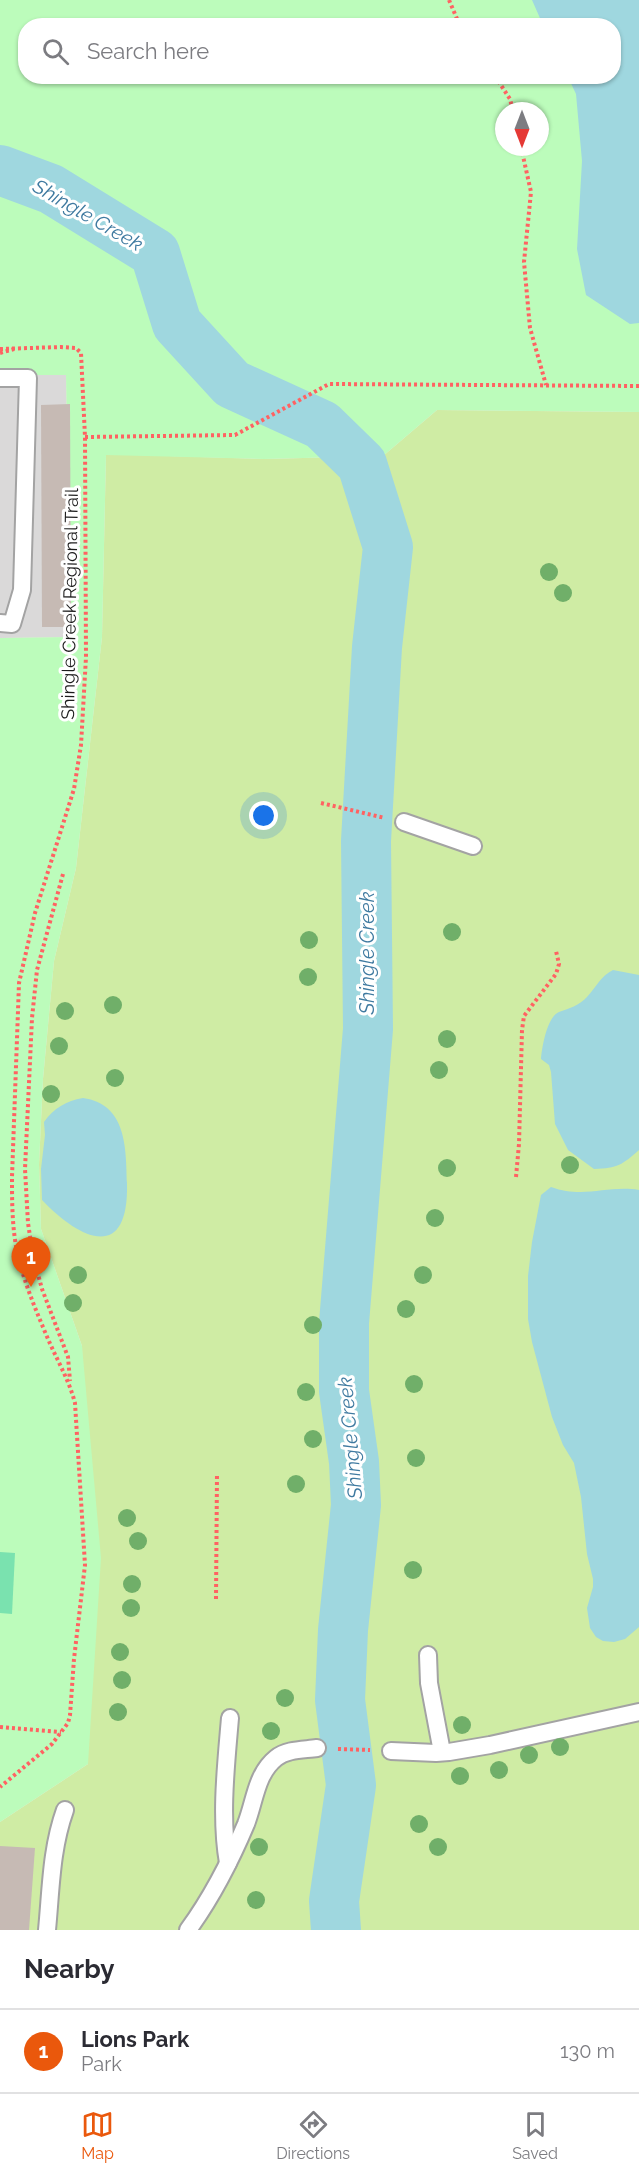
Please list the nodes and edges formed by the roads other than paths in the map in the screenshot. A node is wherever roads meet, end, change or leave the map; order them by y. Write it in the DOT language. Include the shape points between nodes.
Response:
graph roads {
  1 [pos="0,378"];
  2 [pos="0,623"];
  3 [pos="404,822"];
  4 [pos="473,846"];
  5 [pos="428,1655"];
  6 [pos="639,1712"];
  7 [pos="230,1718"];
  8 [pos="317,1748"];
  9 [pos="392,1751"];
  10 [pos="442,1752"];
  11 [pos="65,1810"];
  12 [pos="228,1864"];
  13 [pos="47,1930"];
  14 [pos="188,1930"];
  1 -- 2 [label="lane" via="28,378 22,590 12,624"];
  3 -- 4 [label="lane"];
  5 -- 10 [label="lane" via="429,1683"];
  6 -- 10 [label="lane"];
  7 -- 12 [label="lane" via="225,1805"];
  8 -- 12 [label="lane" via="284,1752 261,1776"];
  9 -- 10 [label="lane"];
  11 -- 13 [label="lane" via="52,1860"];
  12 -- 14 [label="lane"];
}
